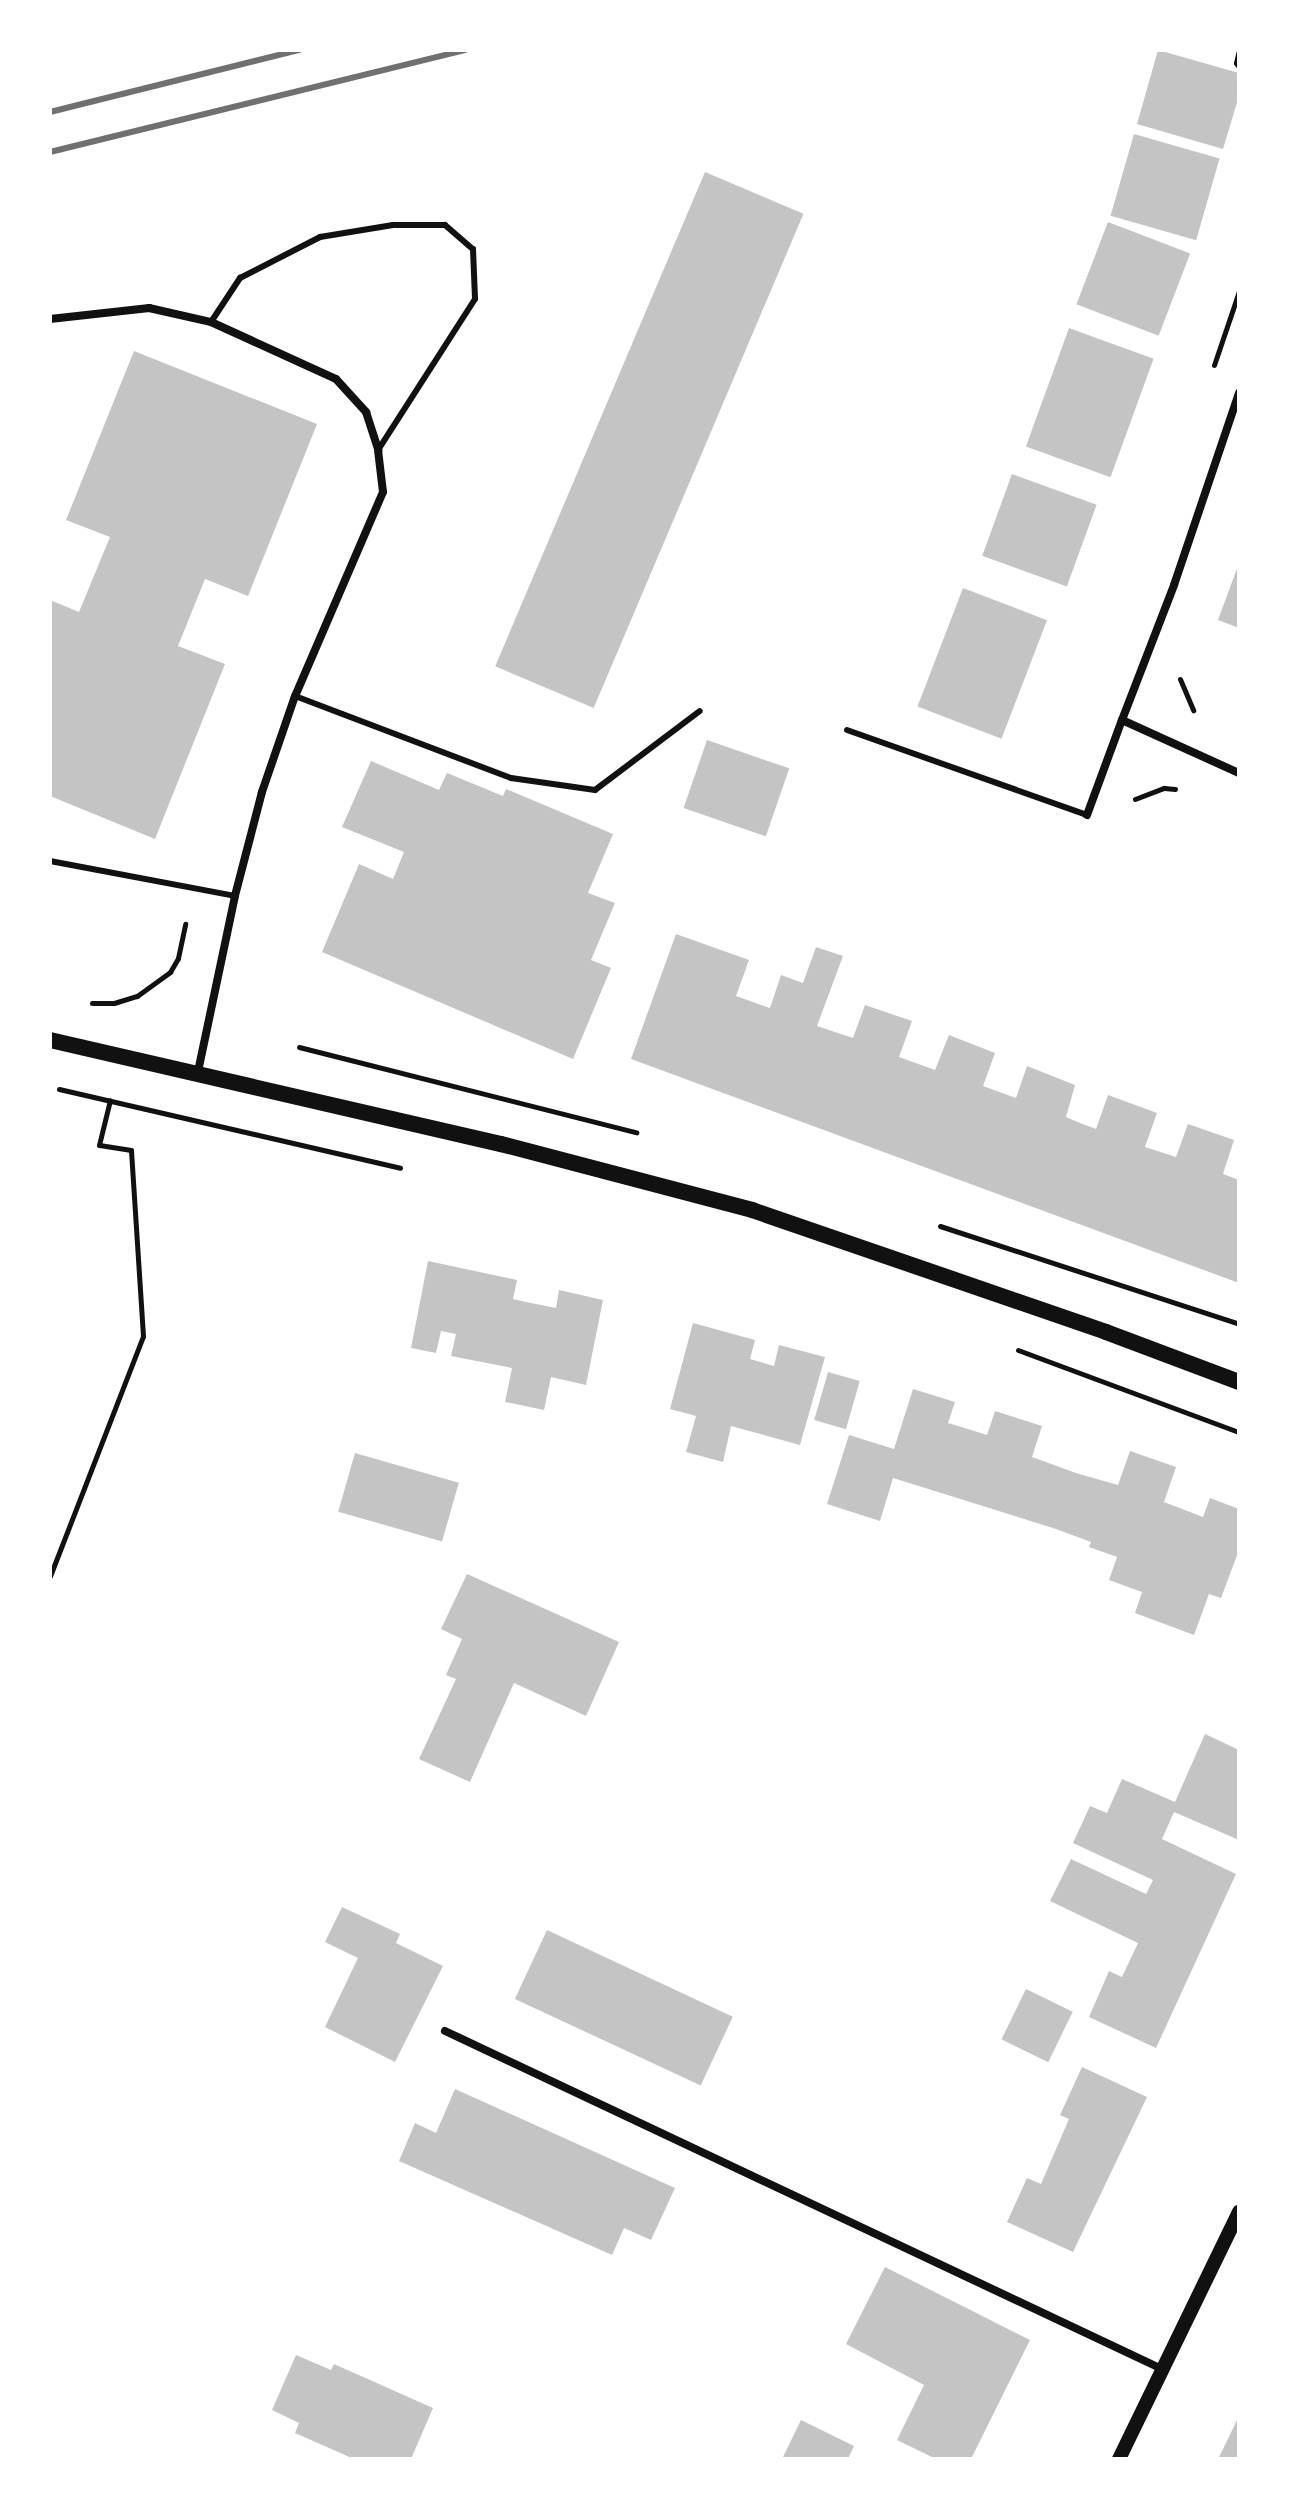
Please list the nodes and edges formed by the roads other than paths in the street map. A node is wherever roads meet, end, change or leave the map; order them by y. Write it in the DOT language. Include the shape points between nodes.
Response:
graph roads {
  1 [pos="50,319"];
  2 [pos="211,322"];
  3 [pos="1239,393"];
  4 [pos="378,450"];
  5 [pos="295,696"];
  6 [pos="700,711"];
  7 [pos="1122,720"];
  8 [pos="847,730"];
  9 [pos="1239,773"];
  10 [pos="1087,815"];
  11 [pos="50,861"];
  12 [pos="235,896"];
  13 [pos="50,1040"];
  14 [pos="198,1071"];
  15 [pos="1239,1382"];
  16 [pos="445,2031"];
  17 [pos="1239,2212"];
  18 [pos="1164,2370"];
  19 [pos="1119,2459"];
  1 -- 2 [label="street" via="149,308"];
  2 -- 4 [label="street" via="336,379 366,412"];
  2 -- 4 [label="lane" via="240,278 320,237 393,225 445,225 473,249 475,299"];
  3 -- 7 [label="street"];
  4 -- 5 [label="street" via="383,492"];
  5 -- 6 [label="lane" via="511,778 595,790"];
  5 -- 12 [label="street" via="262,792"];
  7 -- 9 [label="street"];
  7 -- 10 [label="street"];
  8 -- 10 [label="lane"];
  11 -- 12 [label="lane"];
  12 -- 14 [label="street"];
  13 -- 14 [label="main road"];
  14 -- 15 [label="main road" via="752,1210"];
  16 -- 18 [label="street"];
  17 -- 18 [label="street"];
  18 -- 19 [label="street"];
}
